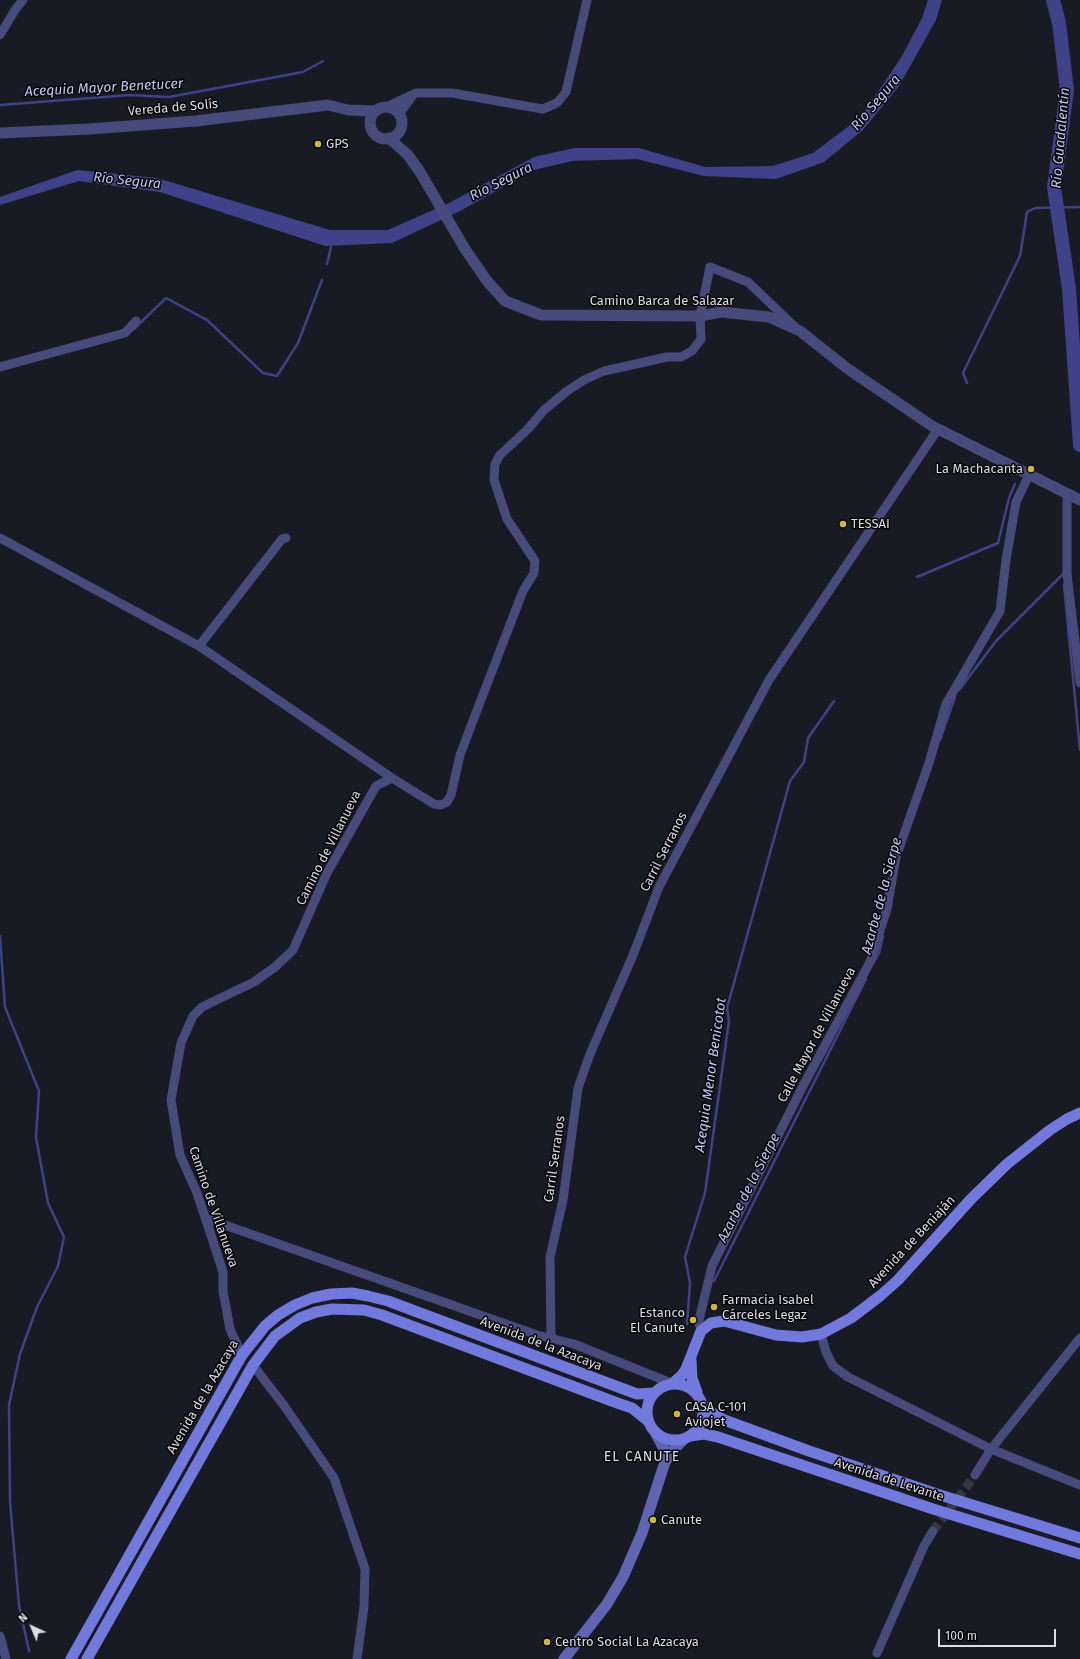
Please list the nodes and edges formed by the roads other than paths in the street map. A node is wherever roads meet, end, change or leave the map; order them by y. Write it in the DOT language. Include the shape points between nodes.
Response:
graph roads {
  1 [pos="23,0"];
  2 [pos="588,0"];
  3 [pos="0,35"];
  4 [pos="416,93"];
  5 [pos="381,109"];
  6 [pos="348,110"];
  7 [pos="399,114"];
  8 [pos="371,125"];
  9 [pos="401,129"];
  10 [pos="0,133"];
  11 [pos="389,138"];
  12 [pos="408,155"];
  13 [pos="700,316"];
  14 [pos="136,321"];
  15 [pos="798,330"];
  16 [pos="0,367"];
  17 [pos="938,429"];
  18 [pos="1029,475"];
  19 [pos="1067,494"];
  20 [pos="1080,500"];
  21 [pos="0,538"];
  22 [pos="286,538"];
  23 [pos="198,646"];
  24 [pos="1080,683"];
  25 [pos="392,778"];
  26 [pos="1080,1113"];
  27 [pos="206,1218"];
  28 [pos="702,1330"];
  29 [pos="821,1334"];
  30 [pos="551,1338"];
  31 [pos="1080,1338"];
  32 [pos="242,1355"];
  33 [pos="692,1355"];
  34 [pos="253,1365"];
  35 [pos="672,1383"];
  36 [pos="697,1392"];
  37 [pos="654,1393"];
  38 [pos="703,1405"];
  39 [pos="648,1421"];
  40 [pos="655,1432"];
  41 [pos="687,1438"];
  42 [pos="991,1449"];
  43 [pos="665,1462"];
  44 [pos="975,1475"];
  45 [pos="1080,1485"];
  46 [pos="933,1531"];
  47 [pos="1080,1538"];
  48 [pos="1080,1554"];
  49 [pos="0,1636"];
  50 [pos="877,1653"];
  51 [pos="6,1659"];
  52 [pos="72,1659"];
  53 [pos="87,1659"];
  54 [pos="357,1659"];
  55 [pos="564,1659"];
  1 -- 3 [label="street"];
  2 -- 4 [label="street" via="566,92 556,103 543,109 452,93"];
  4 -- 5 [label="street"];
  4 -- 7 [label="street"];
  5 -- 6 [label="street, Vereda de Solís"];
  5 -- 7 [label="street" via="396,110"];
  5 -- 8 [label="street" via="371,120"];
  6 -- 8 [label="street, Vereda de Solís"];
  6 -- 10 [label="street, Vereda de Solís" via="328,105 196,121 89,130"];
  7 -- 9 [label="street"];
  8 -- 11 [label="street" via="378,136"];
  9 -- 11 [label="street"];
  9 -- 12 [label="street, Camino Barca de Salazar"];
  11 -- 12 [label="street, Camino Barca de Salazar"];
  12 -- 13 [label="street, Camino Barca de Salazar" via="465,249 487,281 505,301 541,315"];
  13 -- 15 [label="street, Camino Barca de Salazar" via="721,312 769,317"];
  13 -- 15 [label="street" via="710,267 748,282"];
  13 -- 25 [label="street" via="701,339 692,351 681,357 667,357 627,366 584,380 566,391 543,411 500,456 495,464 494,480 507,519 535,561 534,573 523,591 478,705 447,802 441,805 434,804"];
  14 -- 16 [label="street" via="125,333"];
  15 -- 17 [label="street, Camino Barca de Salazar" via="848,369"];
  17 -- 18 [label="street, Camino Barca de Salazar"];
  17 -- 30 [label="street, Carril Serranos" via="769,680 659,886 578,1088 563,1200 550,1257"];
  18 -- 19 [label="street, Camino Barca de Salazar"];
  18 -- 28 [label="street, Calle Mayor de Villanueva" via="1016,502 1000,612 946,704 929,763 896,857 887,909 870,962 803,1086 712,1266 699,1320"];
  19 -- 20 [label="street, Camino Barca de Salazar"];
  19 -- 24 [label="street" via="1067,574"];
  21 -- 23 [label="street"];
  22 -- 23 [label="street" via="282,539"];
  23 -- 25 [label="street"];
  25 -- 27 [label="street, Camino de Villanueva" via="376,786 327,873 293,950 254,982 202,1007 193,1016 181,1043 171,1100 180,1155"];
  26 -- 29 [label="main road, Avenida de Beniaján" via="1050,1130 995,1175 880,1296 851,1318"];
  27 -- 30 [label="street"];
  27 -- 32 [label="street, Camino de Villanueva" via="223,1272 223,1290 230,1329"];
  28 -- 29 [label="main road, Avenida de Beniaján" via="711,1322 720,1321 786,1337 813,1337"];
  28 -- 33 [label="main road" via="696,1339"];
  29 -- 42 [label="street" via="833,1366 848,1377"];
  30 -- 35 [label="street" via="574,1344"];
  31 -- 42 [label="street"];
  32 -- 37 [label="main road, Avenida de la Azacaya" via="265,1326 295,1305 325,1295 352,1293 388,1301 637,1394"];
  32 -- 52 [label="main road, Avenida de la Azacaya"];
  33 -- 35 [label="main road" via="682,1375"];
  33 -- 36 [label="main road" via="692,1378"];
  34 -- 39 [label="main road, Avenida de la Azacaya" via="275,1336 300,1318 332,1309 364,1310 632,1408"];
  34 -- 53 [label="main road, Avenida de la Azacaya"];
  34 -- 54 [label="street" via="334,1478 365,1569 364,1606"];
  35 -- 36 [label="main road" via="686,1385"];
  35 -- 37 [label="main road"];
  36 -- 38 [label="main road"];
  37 -- 39 [label="main road" via="647,1406"];
  38 -- 41 [label="main road" via="702,1423"];
  38 -- 47 [label="main road, Avenida de Levante" via="727,1421 809,1451"];
  39 -- 40 [label="main road"];
  40 -- 41 [label="main road" via="672,1440"];
  40 -- 43 [label="main road" via="664,1449"];
  41 -- 43 [label="main road" via="672,1451"];
  41 -- 48 [label="main road, Avenida de Levante" via="704,1434 718,1437 933,1509"];
  42 -- 44 [label="street"];
  42 -- 45 [label="street"];
  43 -- 55 [label="main road" via="642,1533 623,1577 604,1609"];
  46 -- 50 [label="street"];
  49 -- 51 [label="street"];
}
